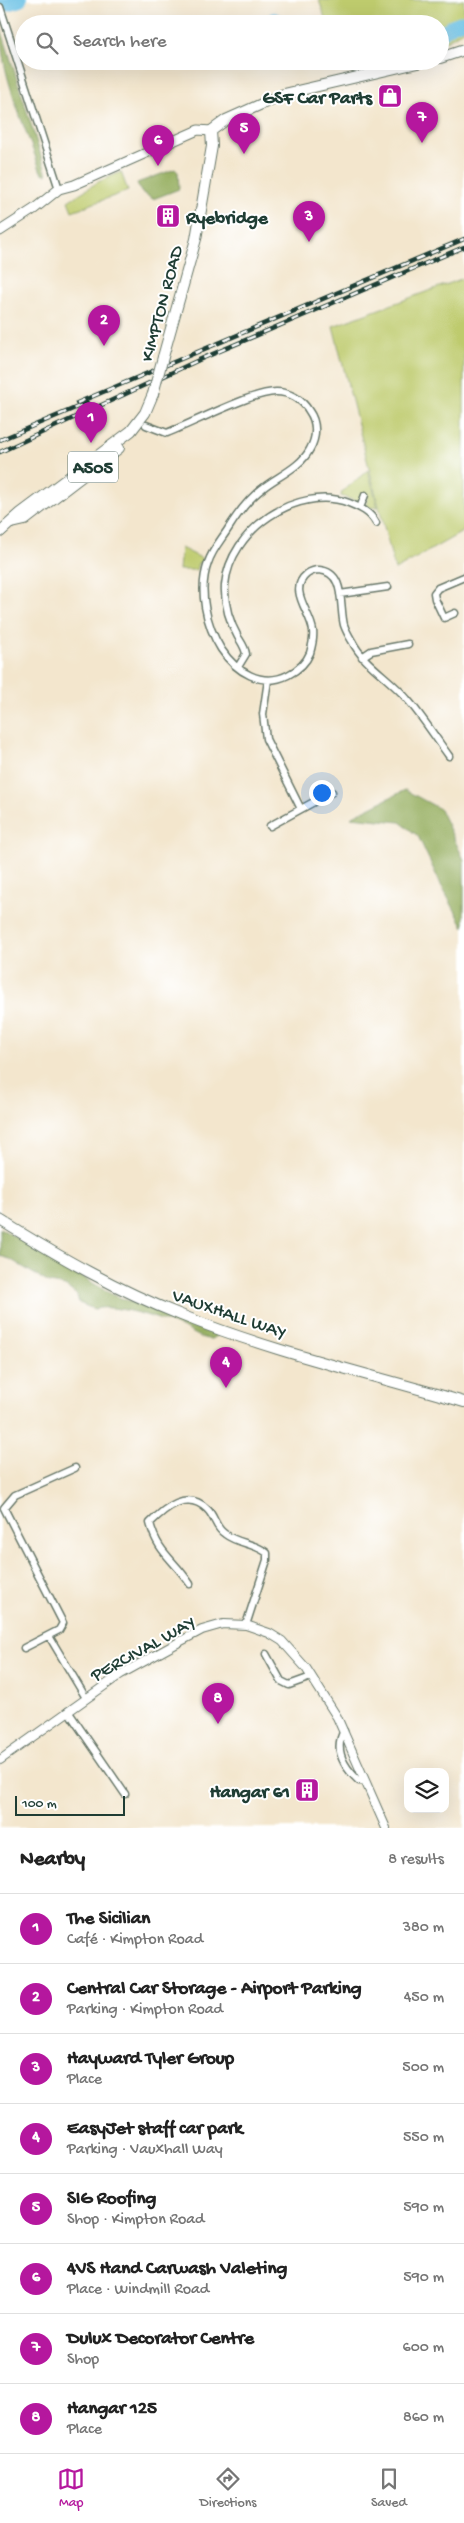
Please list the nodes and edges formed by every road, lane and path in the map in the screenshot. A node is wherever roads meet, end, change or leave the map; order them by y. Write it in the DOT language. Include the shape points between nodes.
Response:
graph roads {
  1 [pos="0,7"];
  2 [pos="464,50"];
  3 [pos="15,52"];
  4 [pos="449,55"];
  5 [pos="21,70"];
  6 [pos="387,70"];
  7 [pos="211,131"];
  8 [pos="59,189"];
  9 [pos="0,231"];
  10 [pos="153,394"];
  11 [pos="146,424"];
  12 [pos="365,495"];
  13 [pos="360,508"];
  14 [pos="12,522"];
  15 [pos="376,523"];
  16 [pos="0,532"];
  17 [pos="464,577"];
  18 [pos="388,587"];
  19 [pos="340,594"];
  20 [pos="455,613"];
  21 [pos="408,644"];
  22 [pos="362,657"];
  23 [pos="238,667"];
  24 [pos="268,680"];
  25 [pos="449,756"];
  26 [pos="332,792"];
  27 [pos="302,809"];
  28 [pos="270,826"];
  29 [pos="0,1220"];
  30 [pos="464,1402"];
  31 [pos="75,1468"];
  32 [pos="190,1584"];
  33 [pos="246,1625"];
  34 [pos="50,1636"];
  35 [pos="24,1648"];
  36 [pos="266,1654"];
  37 [pos="311,1677"];
  38 [pos="86,1698"];
  39 [pos="68,1711"];
  40 [pos="344,1731"];
  41 [pos="0,1760"];
  42 [pos="365,1781"];
  43 [pos="126,1794"];
  44 [pos="386,1828"];
  1 -- 3 [label="street"];
  2 -- 4 [label="main road"];
  5 -- 8 [label="street"];
  6 -- 7 [label="main road" via="284,94 226,120"];
  7 -- 8 [label="main road" via="198,130"];
  7 -- 10 [label="main road, KIMPTON ROAD / A505, bridge" via="212,146 196,239"];
  8 -- 9 [label="main road"];
  10 -- 11 [label="main road, KIMPTON ROAD / A505" via="154,404"];
  10 -- 14 [label="main road, KIMPTON ROAD / A505" via="145,413 131,431"];
  11 -- 14 [label="main road, KIMPTON ROAD / A505" via="135,436 25,520"];
  11 -- 23 [label="street" via="167,433 274,392 294,396 313,417 314,440 306,456 261,489 239,511 207,565 204,590 209,624 221,650"];
  12 -- 13 [label="street"];
  13 -- 15 [label="street" via="368,512"];
  13 -- 23 [label="street" via="325,498 301,501 259,524 242,541 232,559 225,586 227,610 246,654"];
  14 -- 16 [label="main road, KIMPTON ROAD / A505"];
  17 -- 20 [label="street" via="438,588 434,593 444,618"];
  18 -- 19 [label="street"];
  19 -- 22 [label="street" via="344,624"];
  19 -- 24 [label="street" via="339,585 326,571 311,571 304,577 298,590 314,632 310,653 294,672"];
  21 -- 22 [label="street" via="371,651"];
  22 -- 25 [label="street" via="407,699"];
  23 -- 24 [label="street" via="258,679"];
  24 -- 27 [label="street" via="263,714 266,739"];
  26 -- 27 [label="street"];
  27 -- 28 [label="street"];
  29 -- 30 [label="main road, VAUXHALL WAY" via="96,1276 182,1316 241,1337"];
  31 -- 34 [label="street" via="15,1495 4,1508 60,1614 63,1623"];
  32 -- 33 [label="street" via="181,1569 163,1553 150,1522 172,1502 194,1501 208,1509 227,1536 259,1547 267,1554"];
  33 -- 37 [label="street, PERCIVAL WAY" via="282,1641"];
  33 -- 38 [label="street, PERCIVAL WAY" via="222,1624 202,1630 120,1674"];
  34 -- 35 [label="street"];
  34 -- 38 [label="street"];
  36 -- 37 [label="street" via="280,1681 289,1685"];
  37 -- 40 [label="street, PERCIVAL WAY"];
  38 -- 39 [label="street, PERCIVAL WAY"];
  39 -- 41 [label="street, PERCIVAL WAY"];
  39 -- 43 [label="street"];
  40 -- 42 [label="street, PERCIVAL WAY"];
  40 -- 42 [label="street" via="340,1746 342,1761 349,1772"];
  42 -- 44 [label="street, PERCIVAL WAY"];
}
